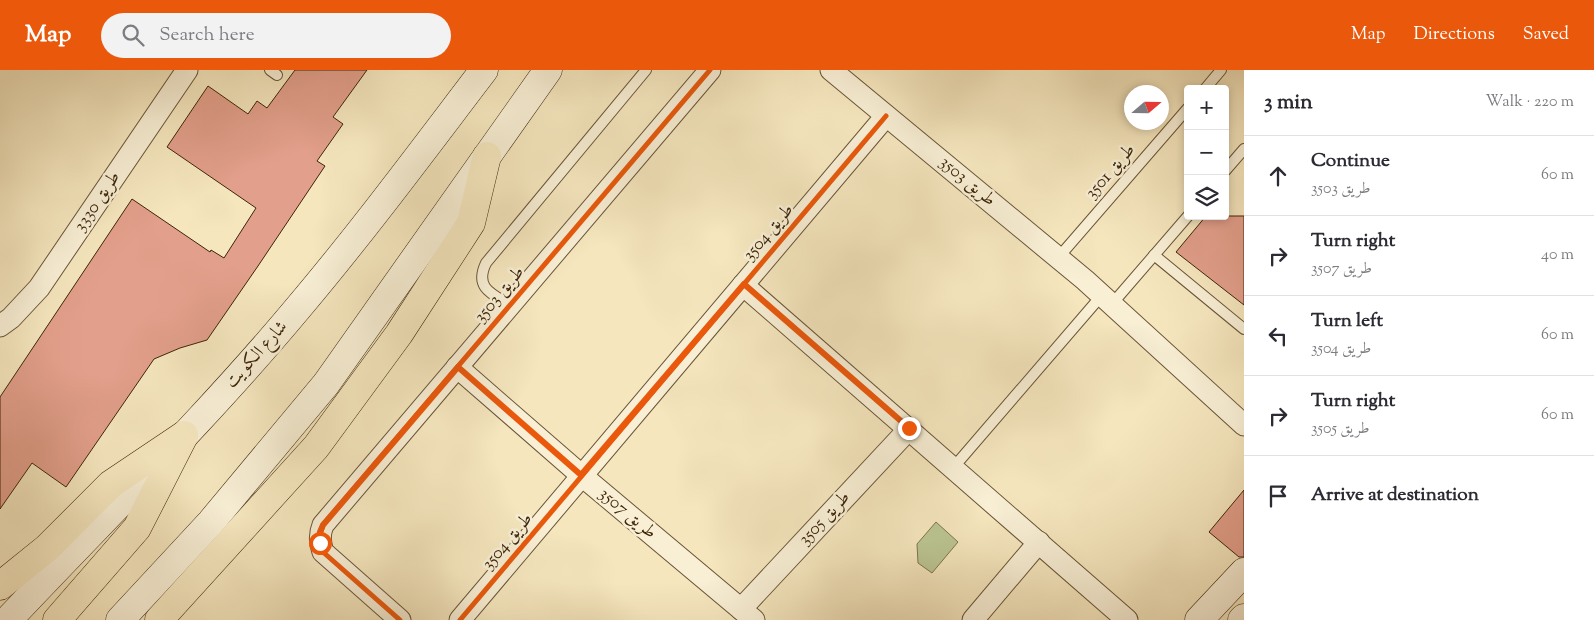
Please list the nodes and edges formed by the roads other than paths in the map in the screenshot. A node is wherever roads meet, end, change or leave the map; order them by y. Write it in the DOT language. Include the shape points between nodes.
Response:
graph roads {
  1 [pos="186,70"];
  2 [pos="484,70"];
  3 [pos="548,70"];
  4 [pos="646,70"];
  5 [pos="710,70"];
  6 [pos="831,70"];
  7 [pos="1221,70"];
  8 [pos="1208,85"];
  9 [pos="1184,113"];
  10 [pos="886,116"];
  11 [pos="1244,149"];
  12 [pos="487,156"];
  13 [pos="1229,166"];
  14 [pos="1185,220"];
  15 [pos="1154,255"];
  16 [pos="1058,258"];
  17 [pos="744,284"];
  18 [pos="1107,300"];
  19 [pos="510,304"];
  20 [pos="0,326"];
  21 [pos="1244,329"];
  22 [pos="458,367"];
  23 [pos="1244,425"];
  24 [pos="909,428"];
  25 [pos="184,434"];
  26 [pos="953,468"];
  27 [pos="581,475"];
  28 [pos="1039,542"];
  29 [pos="1244,572"];
  30 [pos="0,586"];
  31 [pos="747,615"];
  32 [pos="8,620"];
  33 [pos="57,620"];
  34 [pos="120,620"];
  35 [pos="159,620"];
  36 [pos="400,620"];
  37 [pos="460,620"];
  38 [pos="973,620"];
  39 [pos="1127,620"];
  40 [pos="1199,620"];
  1 -- 20 [label="street, طريق 3330" via="39,288 12,318"];
  2 -- 25 [label="main road, شارع الكويت" via="298,308"];
  3 -- 12 [label="main road"];
  4 -- 19 [label="lane" via="486,263 481,278 484,286 488,292"];
  5 -- 19 [label="street, طريق 3503"];
  6 -- 10 [label="street, طريق 3503"];
  7 -- 8 [label="lane"];
  9 -- 16 [label="lane, طريق 3501"];
  10 -- 16 [label="street, طريق 3503"];
  10 -- 17 [label="street, طريق 3504"];
  11 -- 13 [label="lane"];
  12 -- 34 [label="main road" via="326,384 211,522"];
  12 -- 35 [label="highway" via="471,223 399,334 316,447"];
  14 -- 15 [label="lane"];
  15 -- 18 [label="lane"];
  15 -- 21 [label="lane"];
  16 -- 18 [label="street, طريق 3503"];
  17 -- 24 [label="street"];
  17 -- 27 [label="street, طريق 3504"];
  18 -- 23 [label="street, طريق 3503"];
  18 -- 26 [label="lane"];
  19 -- 22 [label="street, طريق 3503"];
  22 -- 27 [label="street, طريق 3507"];
  22 -- 36 [label="street, طريق 3503" via="320,532 320,543 330,559"];
  24 -- 26 [label="street"];
  24 -- 31 [label="street, طريق 3505"];
  25 -- 30 [label="highway" via="111,484 47,548"];
  25 -- 32 [label="main road, شارع الكويت"];
  25 -- 33 [label="highway" via="137,528"];
  26 -- 28 [label="street"];
  27 -- 31 [label="street, طريق 3507"];
  27 -- 37 [label="street, طريق 3504"];
  28 -- 38 [label="street"];
  28 -- 39 [label="street"];
  29 -- 40 [label="main road"];
}
